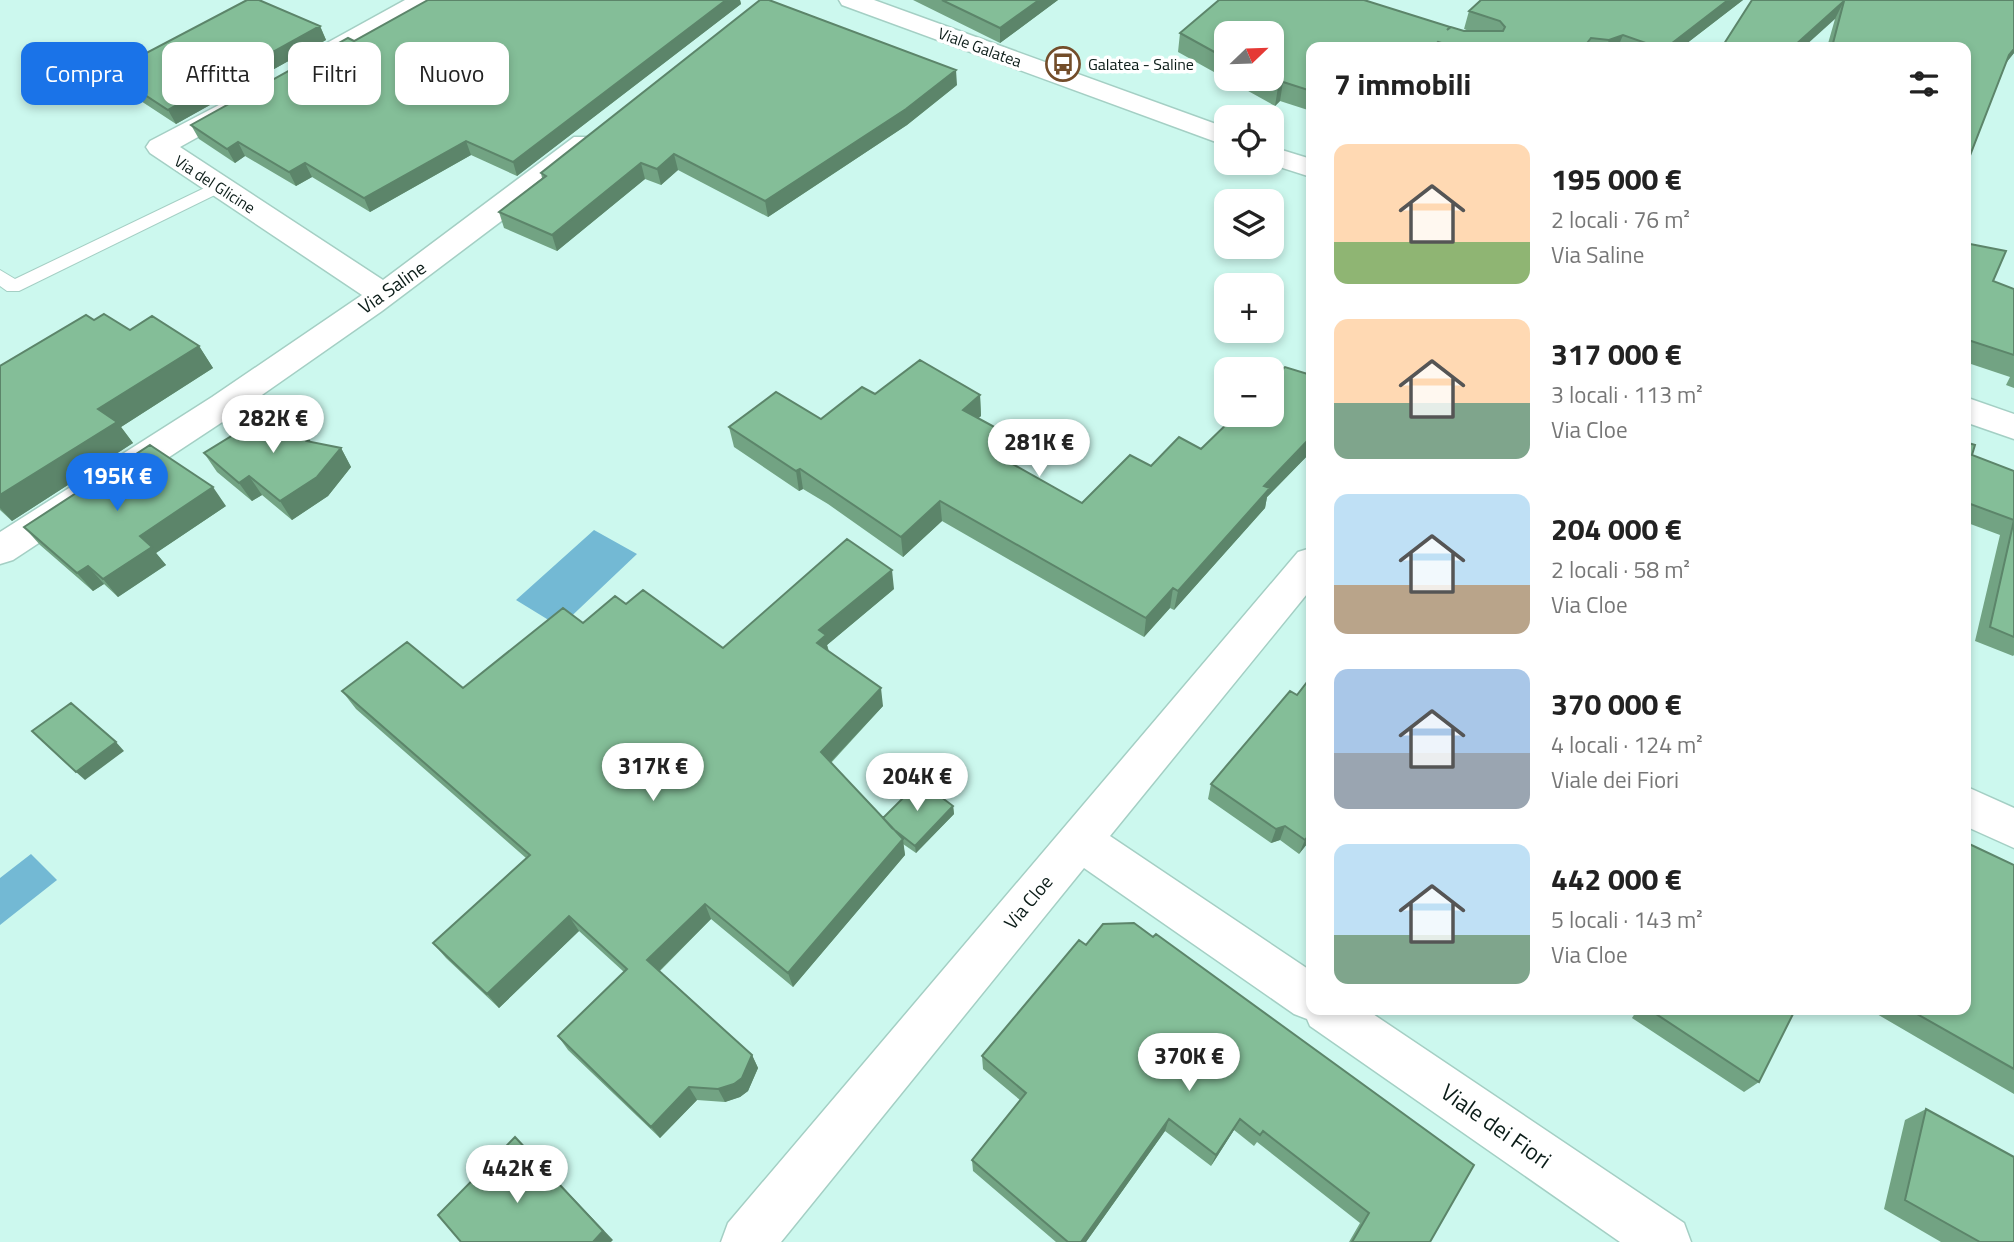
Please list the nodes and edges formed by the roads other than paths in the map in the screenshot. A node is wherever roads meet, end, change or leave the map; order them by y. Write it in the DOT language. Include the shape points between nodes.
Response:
graph roads {
  1 [pos="424,0"];
  2 [pos="851,0"];
  3 [pos="608,124"];
  4 [pos="1214,133"];
  5 [pos="1284,159"];
  6 [pos="1306,167"];
  7 [pos="219,186"];
  8 [pos="0,276"];
  9 [pos="383,294"];
  10 [pos="1971,411"];
  11 [pos="2014,427"];
  12 [pos="0,550"];
  13 [pos="1306,568"];
  14 [pos="1971,807"];
  15 [pos="2014,829"];
  16 [pos="1079,840"];
  17 [pos="1306,995"];
  18 [pos="1334,1015"];
  19 [pos="747,1242"];
  20 [pos="1665,1242"];
  1 -- 7 [label="street, Via del Glicine" via="160,147"];
  2 -- 4 [label="street, Viale Galatea"];
  3 -- 9 [label="street, Via Saline"];
  5 -- 6 [label="street"];
  7 -- 8 [label="lane" via="13,287"];
  7 -- 9 [label="street, Via del Glicine"];
  9 -- 12 [label="street, Via Saline" via="249,388"];
  10 -- 11 [label="street"];
  13 -- 16 [label="street, Via Cloe"];
  14 -- 15 [label="street"];
  16 -- 17 [label="street"];
  16 -- 19 [label="street, Via Cloe"];
  18 -- 20 [label="street, Viale dei Fiori"];
}
